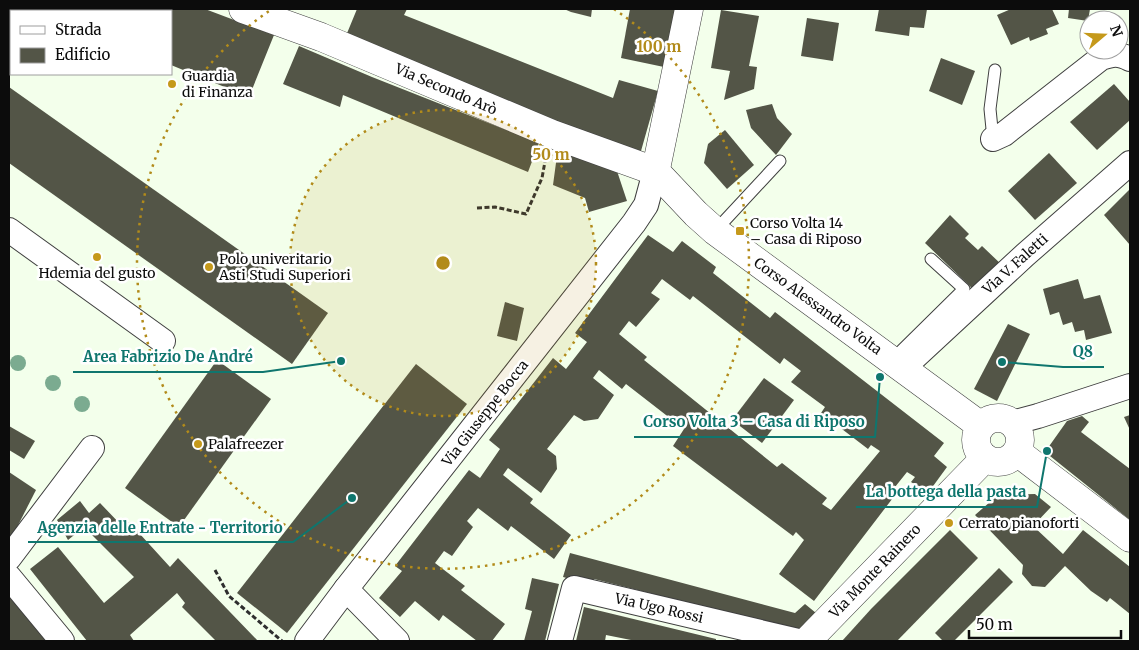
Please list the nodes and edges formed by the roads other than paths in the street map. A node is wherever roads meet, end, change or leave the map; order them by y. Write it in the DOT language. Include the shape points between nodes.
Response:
graph roads {
  1 [pos="243,9"];
  2 [pos="689,9"];
  3 [pos="1130,60"];
  4 [pos="994,70"];
  5 [pos="994,139"];
  6 [pos="780,161"];
  7 [pos="1130,163"];
  8 [pos="655,172"];
  9 [pos="9,230"];
  10 [pos="715,231"];
  11 [pos="931,259"];
  12 [pos="163,341"];
  13 [pos="897,364"];
  14 [pos="1130,386"];
  15 [pos="1012,423"];
  16 [pos="981,426"];
  17 [pos="92,448"];
  18 [pos="1016,452"];
  19 [pos="985,458"];
  20 [pos="1130,538"];
  21 [pos="9,558"];
  22 [pos="9,577"];
  23 [pos="346,589"];
  24 [pos="62,641"];
  25 [pos="307,641"];
  26 [pos="398,641"];
  27 [pos="560,641"];
  28 [pos="798,641"];
  29 [pos="807,641"];
  1 -- 8 [label="street, Via Secondo Arò" via="552,134"];
  2 -- 8 [label="street"];
  3 -- 5 [label="street" via="1122,55 1100,58"];
  4 -- 5 [label="lane" via="990,109"];
  6 -- 10 [label="lane"];
  7 -- 13 [label="street, Via V. Faletti"];
  8 -- 10 [label="street, Corso Alessandro Volta"];
  8 -- 23 [label="street, Via Giuseppe Bocca" via="646,205 634,223"];
  9 -- 12 [label="street"];
  10 -- 13 [label="street, Corso Alessandro Volta"];
  11 -- 13 [label="lane" via="964,289"];
  13 -- 16 [label="street, Corso Alessandro Volta"];
  14 -- 15 [label="street"];
  15 -- 16 [label="street" via="999,418 986,421"];
  15 -- 18 [label="street" via="1020,440"];
  16 -- 19 [label="street" via="976,439"];
  17 -- 21 [label="street"];
  18 -- 19 [label="street" via="1002,462"];
  18 -- 20 [label="street"];
  19 -- 29 [label="street, Via Monte Rainero"];
  22 -- 24 [label="street"];
  23 -- 25 [label="street, Via Giuseppe Bocca"];
  23 -- 26 [label="street"];
  27 -- 28 [label="street, Via Ugo Rossi" via="574,588"];
}
